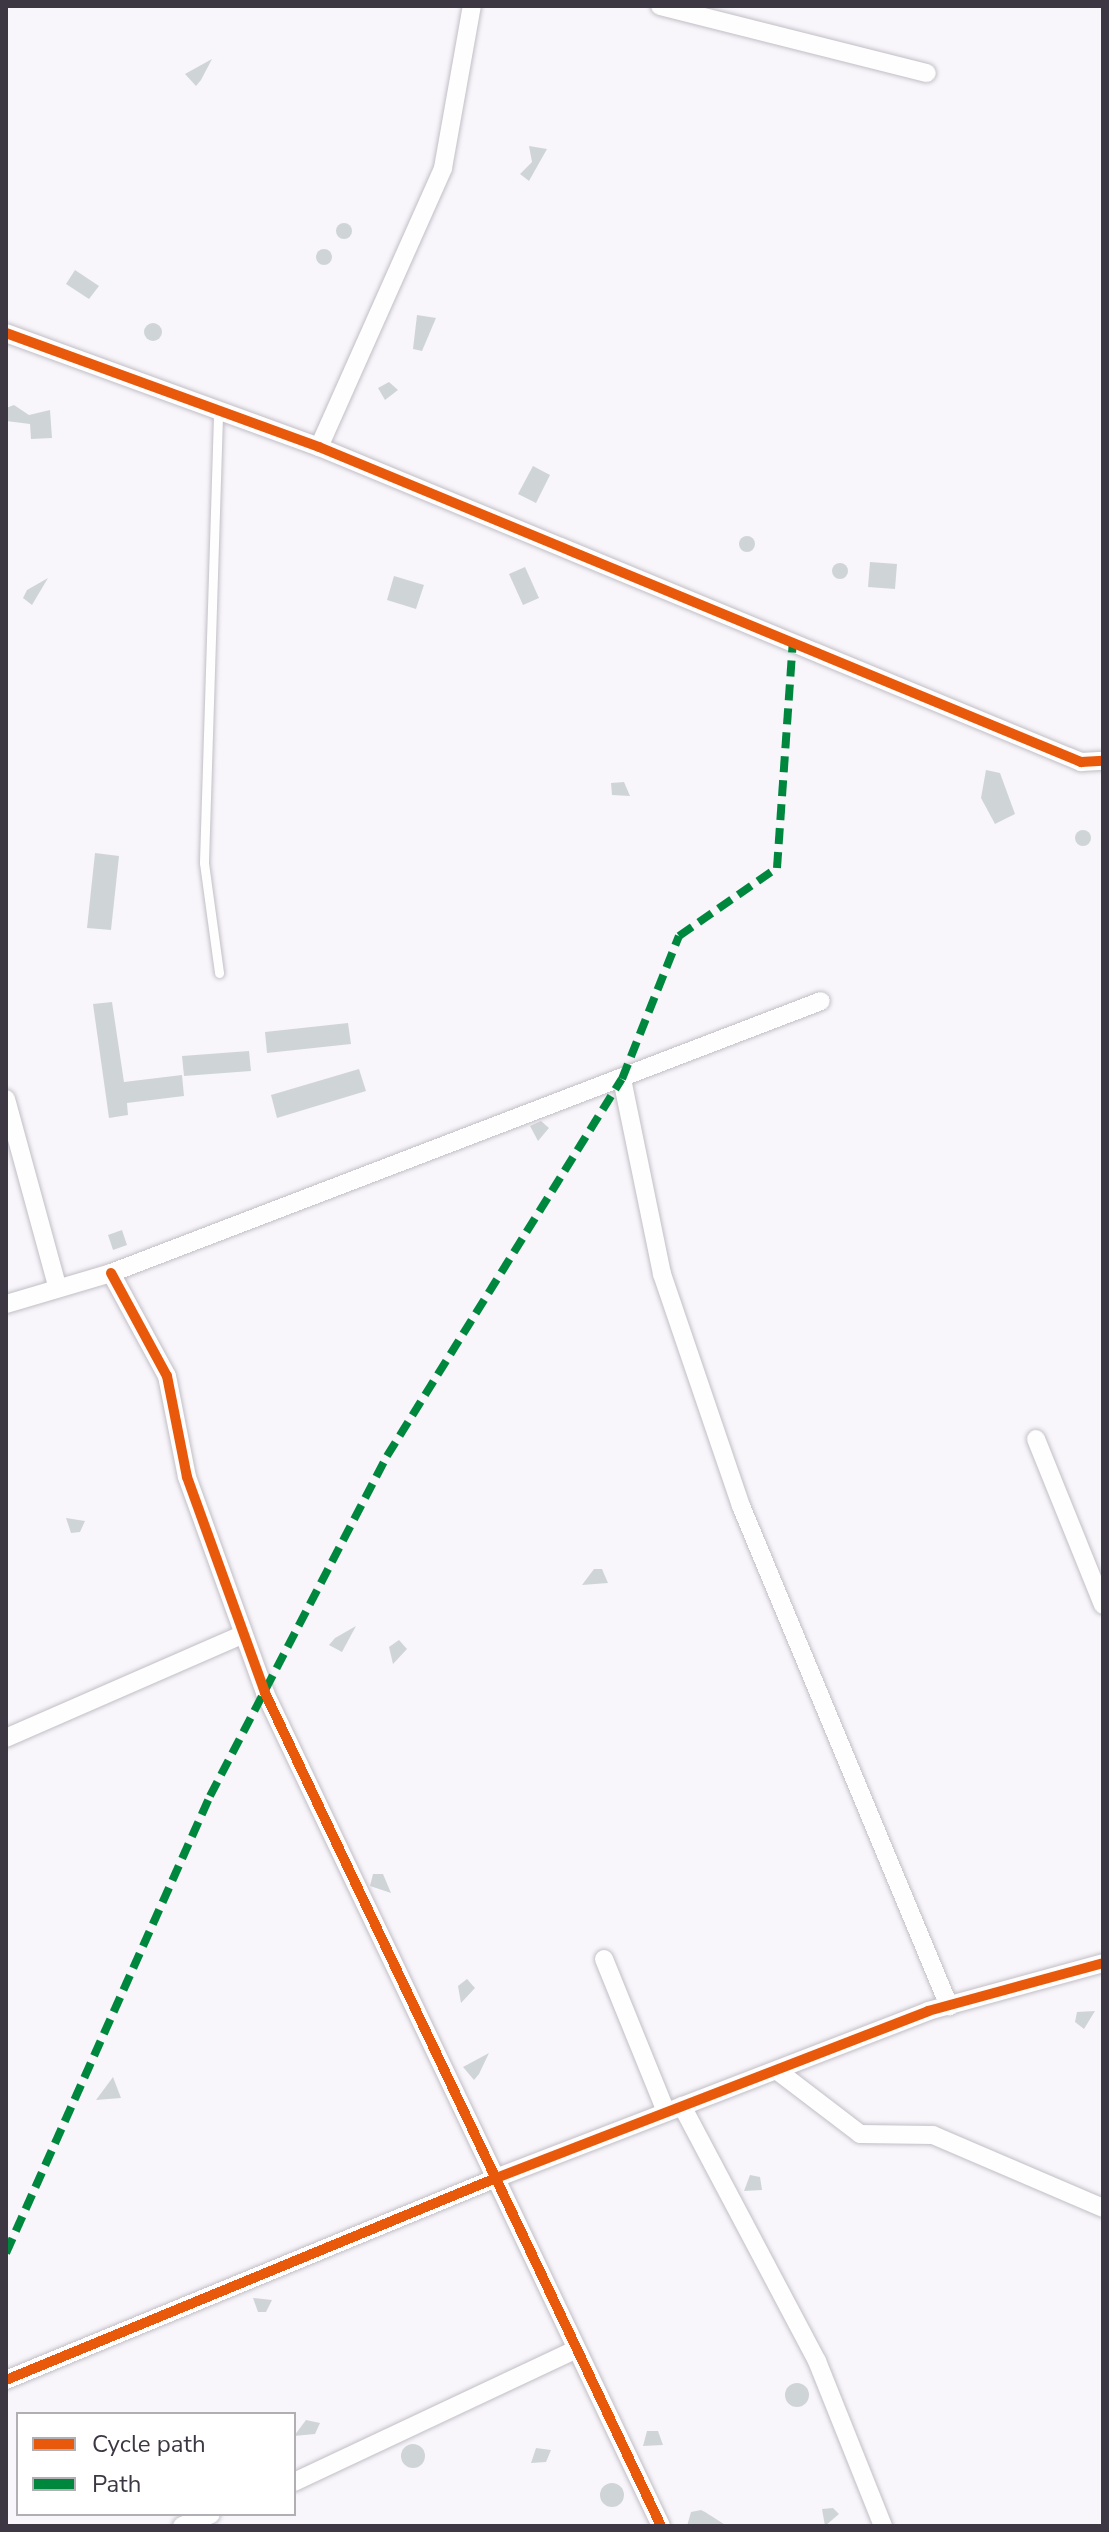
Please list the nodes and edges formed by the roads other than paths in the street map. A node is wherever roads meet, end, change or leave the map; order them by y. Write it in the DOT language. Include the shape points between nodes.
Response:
graph roads {
  1 [pos="472,6"];
  2 [pos="660,6"];
  3 [pos="927,73"];
  4 [pos="6,333"];
  5 [pos="218,416"];
  6 [pos="319,447"];
  7 [pos="1103,761"];
  8 [pos="1081,762"];
  9 [pos="1103,778"];
  10 [pos="219,973"];
  11 [pos="821,1001"];
  12 [pos="622,1079"];
  13 [pos="6,1099"];
  14 [pos="111,1273"];
  15 [pos="57,1286"];
  16 [pos="6,1304"];
  17 [pos="1036,1439"];
  18 [pos="1103,1605"];
  19 [pos="240,1636"];
  20 [pos="6,1738"];
  21 [pos="604,1959"];
  22 [pos="1103,1963"];
  23 [pos="949,2006"];
  24 [pos="779,2072"];
  25 [pos="674,2109"];
  26 [pos="496,2178"];
  27 [pos="1103,2208"];
  28 [pos="573,2351"];
  29 [pos="6,2380"];
  30 [pos="296,2481"];
  31 [pos="206,2516"];
  32 [pos="182,2526"];
  33 [pos="661,2526"];
  34 [pos="883,2526"];
  1 -- 6 [label="street" via="443,168"];
  2 -- 3 [label="street"];
  4 -- 5 [label="street"];
  5 -- 6 [label="street"];
  5 -- 10 [label="lane" via="219,548 204,863"];
  6 -- 8 [label="street"];
  7 -- 8 [label="street"];
  8 -- 9 [label="street"];
  11 -- 12 [label="street" via="711,1038"];
  12 -- 14 [label="street"];
  12 -- 23 [label="street" via="662,1274 741,1506"];
  13 -- 15 [label="street"];
  14 -- 15 [label="street"];
  14 -- 19 [label="street" via="167,1376 187,1477"];
  15 -- 16 [label="street"];
  17 -- 18 [label="street"];
  19 -- 20 [label="street"];
  19 -- 26 [label="street"];
  21 -- 25 [label="street"];
  22 -- 23 [label="street"];
  23 -- 24 [label="street"];
  24 -- 25 [label="street"];
  24 -- 27 [label="street" via="860,2134 933,2135"];
  25 -- 26 [label="street"];
  25 -- 34 [label="street" via="817,2361"];
  26 -- 28 [label="street"];
  26 -- 29 [label="street"];
  28 -- 30 [label="street"];
  28 -- 33 [label="street"];
  31 -- 32 [label="street"];
}
